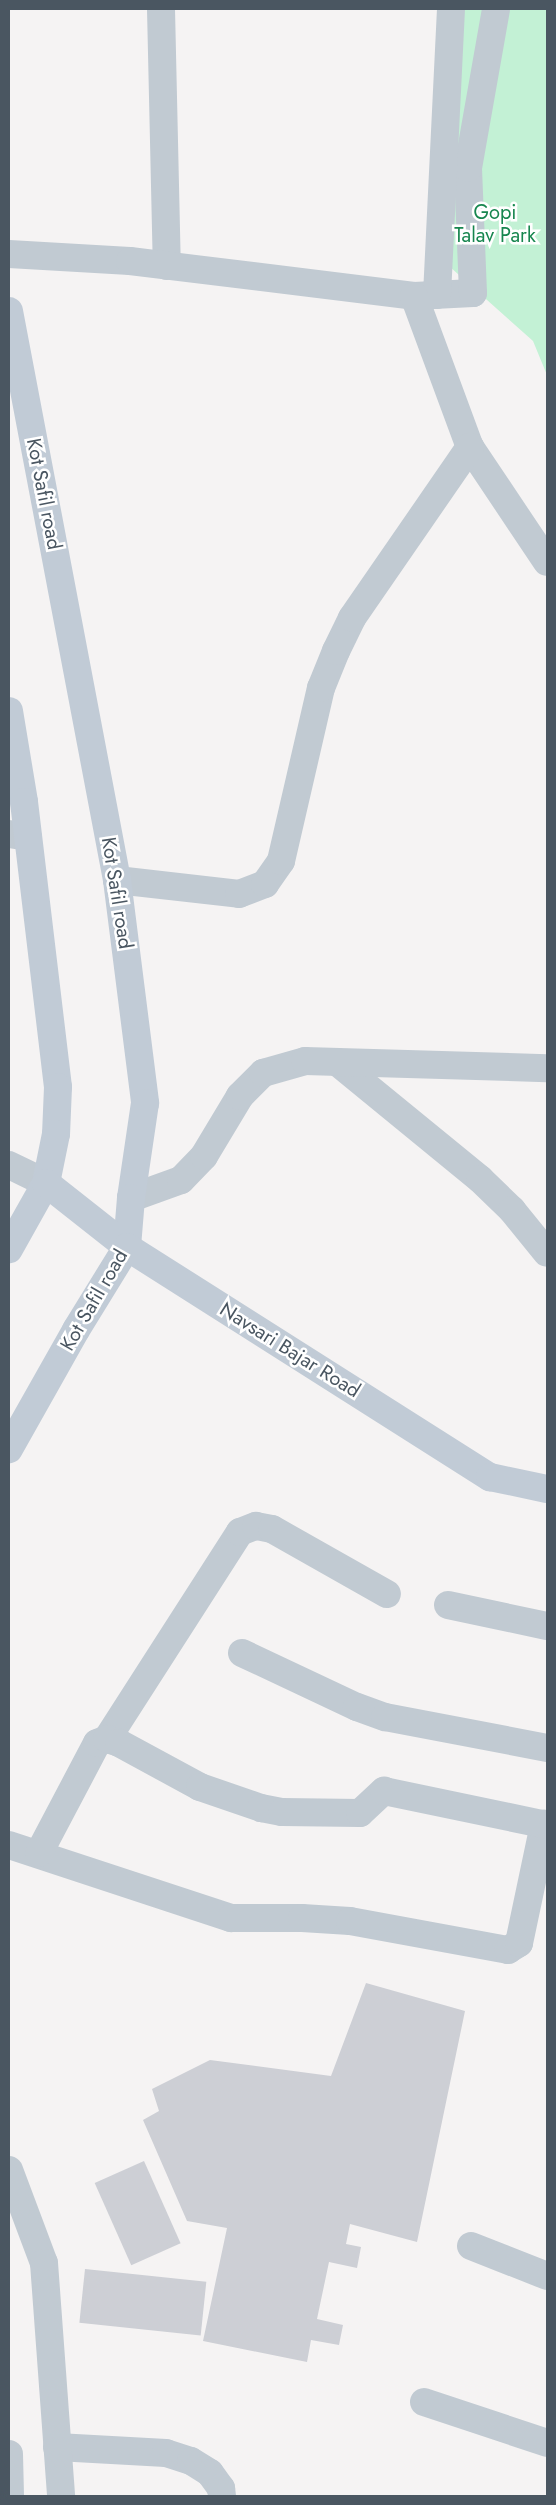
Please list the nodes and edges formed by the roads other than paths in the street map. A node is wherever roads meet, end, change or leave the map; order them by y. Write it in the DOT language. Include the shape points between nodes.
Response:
graph roads {
  1 [pos="161,9"];
  2 [pos="451,9"];
  3 [pos="496,9"];
  4 [pos="9,254"];
  5 [pos="167,266"];
  6 [pos="425,295"];
  7 [pos="9,311"];
  8 [pos="470,447"];
  9 [pos="547,562"];
  10 [pos="9,711"];
  11 [pos="18,835"];
  12 [pos="116,880"];
  13 [pos="337,1062"];
  14 [pos="547,1068"];
  15 [pos="9,1165"];
  16 [pos="46,1183"];
  17 [pos="131,1198"];
  18 [pos="127,1246"];
  19 [pos="9,1249"];
  20 [pos="547,1253"];
  21 [pos="9,1449"];
  22 [pos="547,1490"];
  23 [pos="387,1594"];
  24 [pos="448,1605"];
  25 [pos="547,1626"];
  26 [pos="242,1652"];
  27 [pos="107,1739"];
  28 [pos="547,1748"];
  29 [pos="545,1825"];
  30 [pos="9,1845"];
  31 [pos="39,1853"];
  32 [pos="9,2170"];
  33 [pos="471,2246"];
  34 [pos="547,2276"];
  35 [pos="424,2402"];
  36 [pos="547,2444"];
  37 [pos="57,2447"];
  38 [pos="9,2454"];
  39 [pos="10,2496"];
  40 [pos="60,2496"];
  41 [pos="222,2496"];
  1 -- 5 [label="street"];
  2 -- 6 [label="street"];
  3 -- 6 [label="street" via="468,168 473,292"];
  4 -- 5 [label="street"];
  5 -- 6 [label="street"];
  6 -- 8 [label="street"];
  7 -- 12 [label="main road, Kot Safil road"];
  8 -- 9 [label="street"];
  8 -- 12 [label="street" via="352,618 336,651 321,688 281,862 265,884 239,894"];
  10 -- 11 [label="main road"];
  11 -- 16 [label="main road" via="58,1087 56,1134"];
  12 -- 17 [label="main road, Kot Safil road" via="146,1103"];
  13 -- 14 [label="street"];
  13 -- 17 [label="street" via="305,1061 263,1073 240,1096 204,1156 181,1180"];
  13 -- 20 [label="street" via="480,1179 512,1210"];
  15 -- 16 [label="street"];
  16 -- 18 [label="main road, Navsari Bajar Road"];
  16 -- 19 [label="main road"];
  17 -- 18 [label="main road, Kot Safil road"];
  18 -- 21 [label="main road, Kot Safil road"];
  18 -- 22 [label="main road, Navsari Bajar Road" via="490,1477"];
  23 -- 27 [label="street" via="272,1529 256,1526 240,1532"];
  24 -- 25 [label="street"];
  26 -- 28 [label="street" via="385,1717"];
  27 -- 29 [label="street" via="200,1787 261,1808 282,1812 360,1812 384,1791"];
  27 -- 31 [label="street" via="97,1743"];
  29 -- 31 [label="street" via="519,1943 508,1950 350,1921 231,1918"];
  30 -- 31 [label="street"];
  32 -- 37 [label="street" via="44,2263"];
  33 -- 34 [label="street"];
  35 -- 36 [label="street"];
  37 -- 40 [label="street"];
  37 -- 41 [label="street" via="166,2454 191,2461 210,2472 221,2488"];
  38 -- 39 [label="street"];
}
